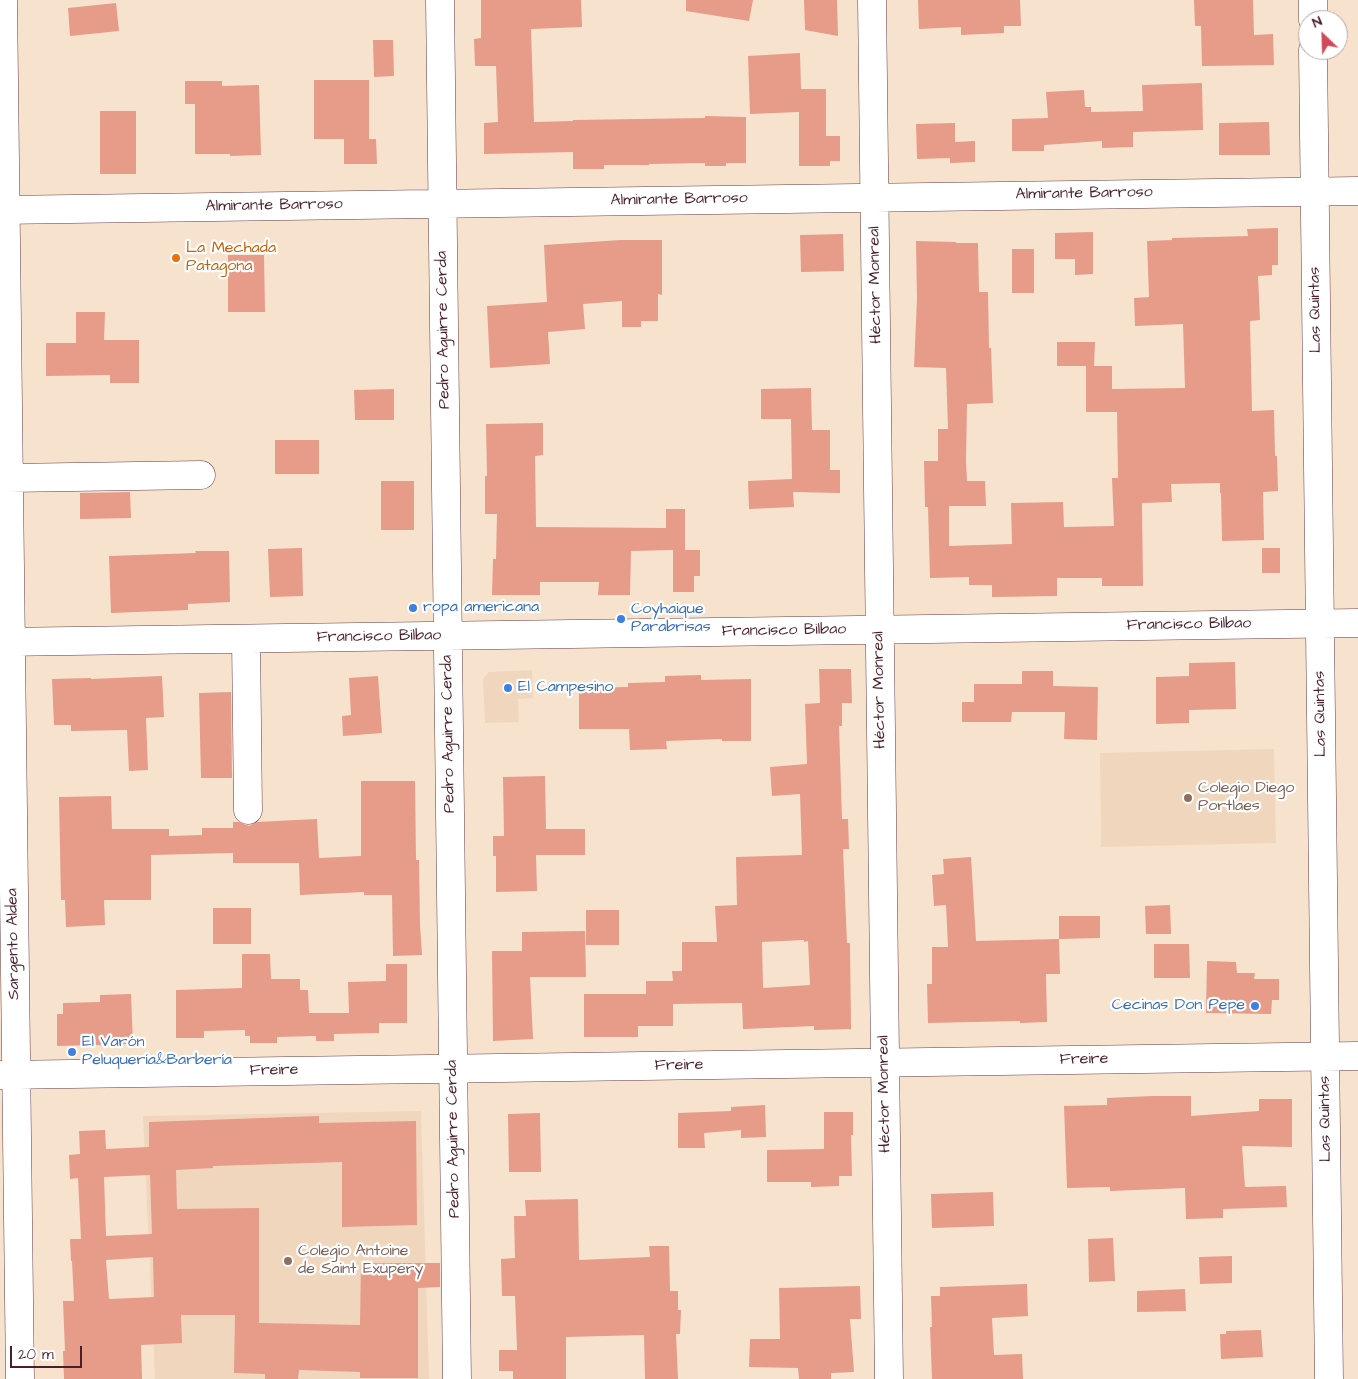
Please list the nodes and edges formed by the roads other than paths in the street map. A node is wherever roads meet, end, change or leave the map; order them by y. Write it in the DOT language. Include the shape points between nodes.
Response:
graph roads {
  1 [pos="3,0"];
  2 [pos="440,0"];
  3 [pos="872,0"];
  4 [pos="1313,60"];
  5 [pos="1358,190"];
  6 [pos="1315,191"];
  7 [pos="874,197"];
  8 [pos="443,204"];
  9 [pos="3,210"];
  10 [pos="201,475"];
  11 [pos="9,478"];
  12 [pos="1320,623"];
  13 [pos="1358,623"];
  14 [pos="880,630"];
  15 [pos="448,636"];
  16 [pos="246,639"];
  17 [pos="5,642"];
  18 [pos="248,810"];
  19 [pos="1325,1056"];
  20 [pos="1358,1056"];
  21 [pos="885,1063"];
  22 [pos="453,1069"];
  23 [pos="8,1075"];
  24 [pos="20,1379"];
  25 [pos="457,1379"];
  26 [pos="890,1379"];
  27 [pos="1329,1379"];
  1 -- 9 [label="street, Sargento Aldea"];
  2 -- 8 [label="street, Pedro Aguirre Cerda"];
  3 -- 7 [label="street, Héctor Monreal"];
  4 -- 6 [label="street, Las Quintas"];
  5 -- 6 [label="street, Almirante Barroso"];
  6 -- 7 [label="street, Almirante Barroso"];
  6 -- 12 [label="street, Las Quintas"];
  7 -- 8 [label="street, Almirante Barroso"];
  7 -- 14 [label="street, Héctor Monreal"];
  8 -- 9 [label="street, Almirante Barroso"];
  8 -- 15 [label="street, Pedro Aguirre Cerda"];
  9 -- 11 [label="street, Sargento Aldea"];
  10 -- 11 [label="street"];
  11 -- 17 [label="street, Sargento Aldea"];
  12 -- 13 [label="street, Francisco Bilbao"];
  12 -- 14 [label="street, Francisco Bilbao"];
  12 -- 19 [label="street, Las Quintas"];
  14 -- 15 [label="street, Francisco Bilbao"];
  14 -- 21 [label="street, Héctor Monreal"];
  15 -- 16 [label="street, Francisco Bilbao"];
  15 -- 22 [label="street, Pedro Aguirre Cerda"];
  16 -- 17 [label="street, Francisco Bilbao"];
  16 -- 18 [label="street"];
  17 -- 23 [label="street, Sargento Aldea"];
  19 -- 20 [label="street, Freire"];
  19 -- 21 [label="street, Freire"];
  19 -- 27 [label="street, Las Quintas"];
  21 -- 22 [label="street, Freire"];
  21 -- 26 [label="street, Héctor Monreal"];
  22 -- 23 [label="street, Freire"];
  22 -- 25 [label="street, Pedro Aguirre Cerda"];
  23 -- 24 [label="street, Sargento Aldea"];
}
